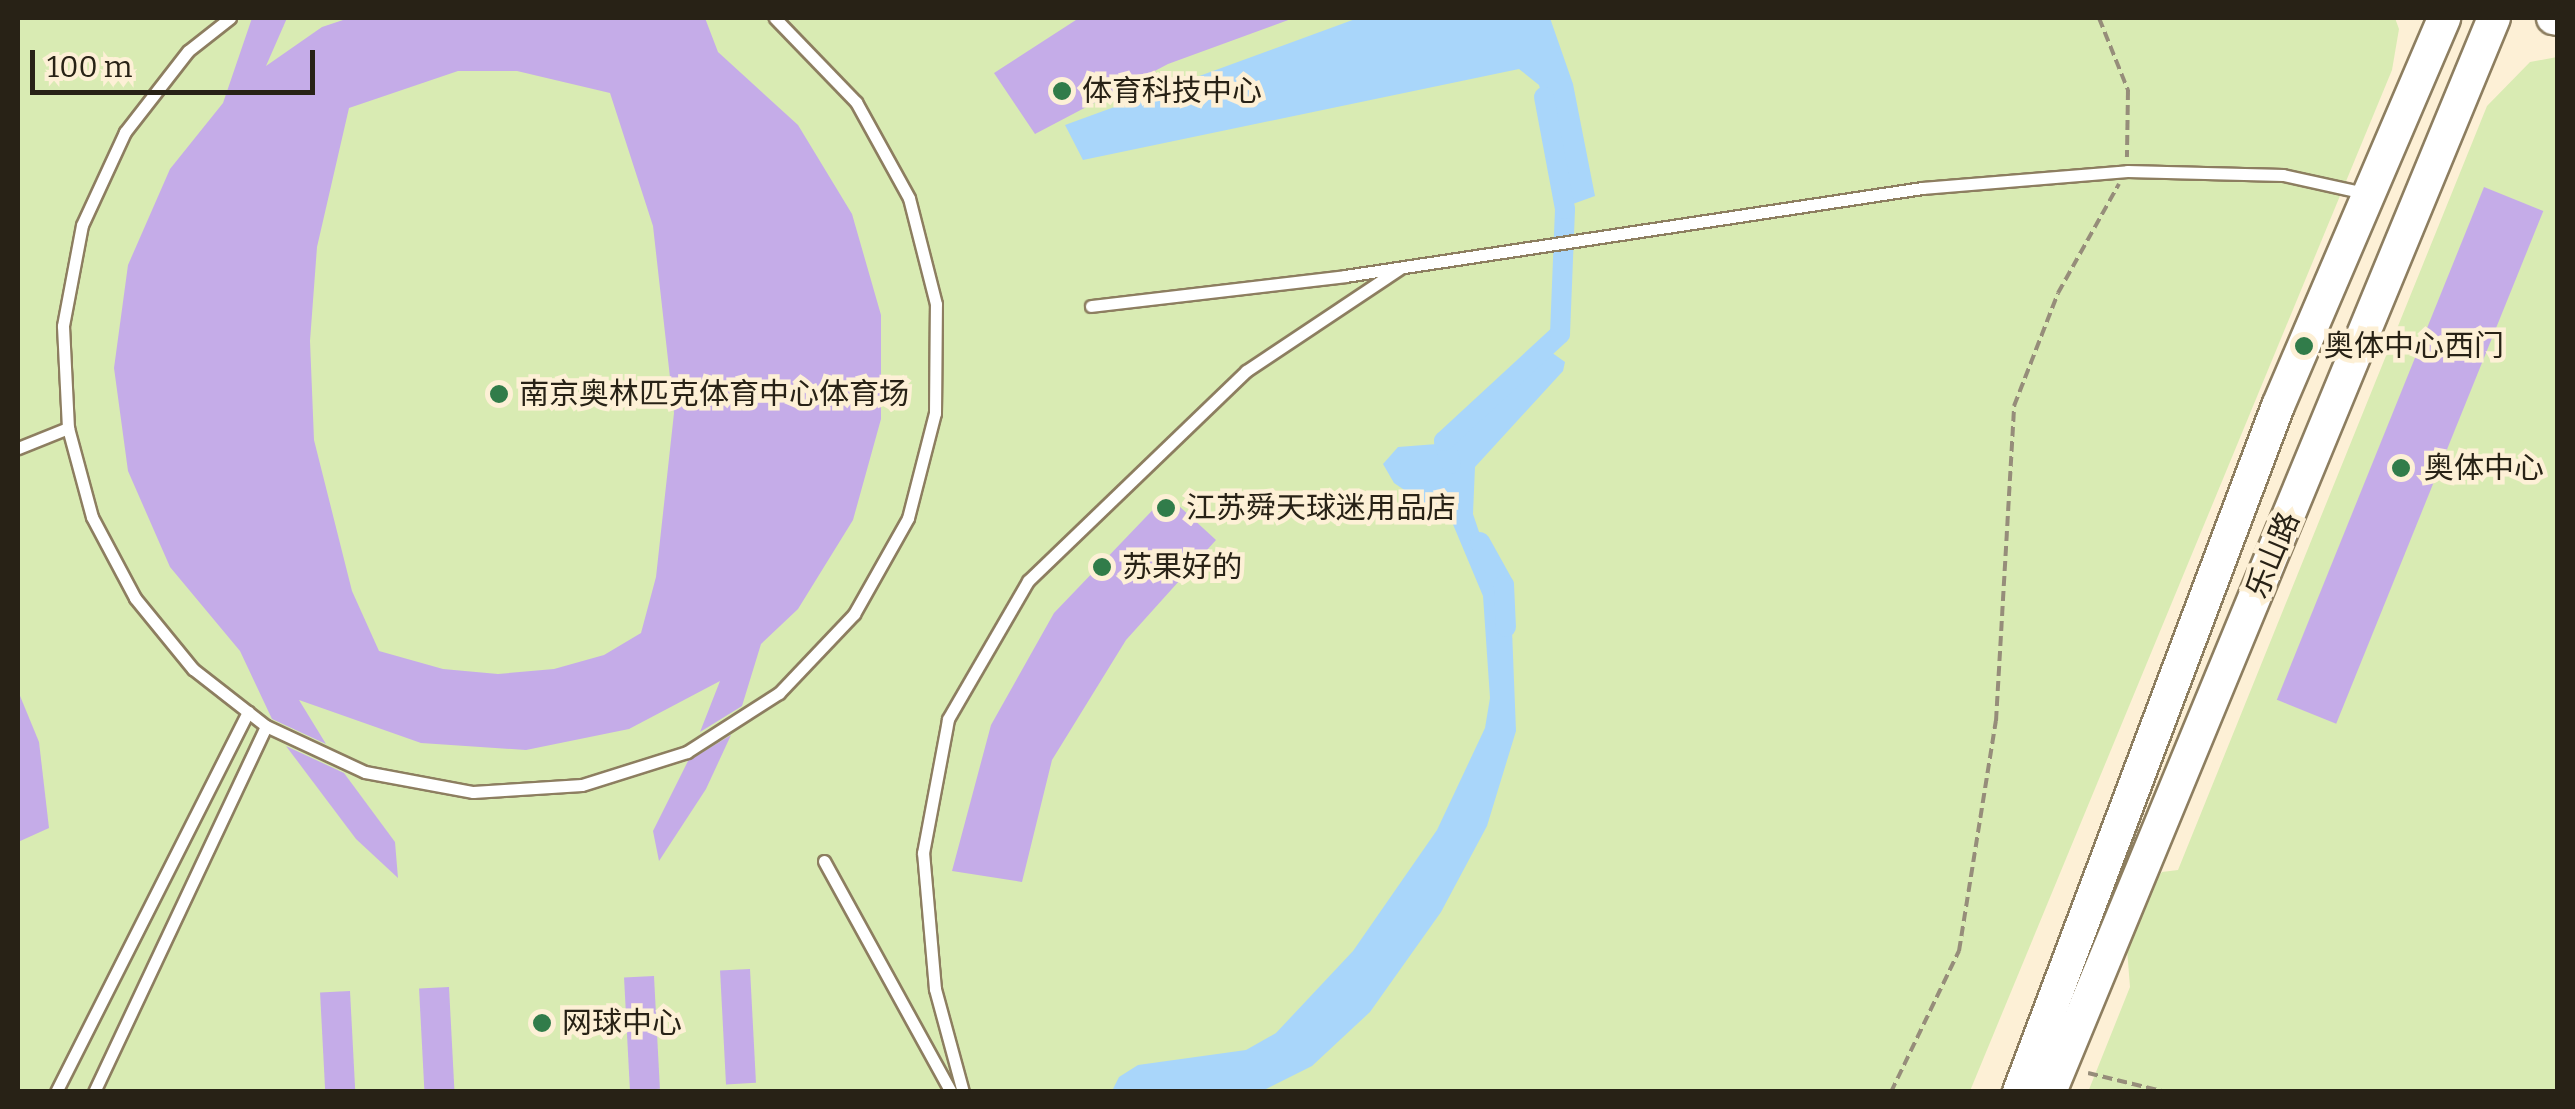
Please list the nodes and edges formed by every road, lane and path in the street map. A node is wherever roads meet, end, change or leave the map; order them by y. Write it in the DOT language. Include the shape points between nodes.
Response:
graph roads {
  1 [pos="230,18"];
  2 [pos="775,18"];
  3 [pos="2099,18"];
  4 [pos="2444,18"];
  5 [pos="2494,18"];
  6 [pos="2127,171"];
  7 [pos="2368,194"];
  8 [pos="1402,267"];
  9 [pos="1092,306"];
  10 [pos="68,428"];
  11 [pos="18,448"];
  12 [pos="248,712"];
  13 [pos="266,726"];
  14 [pos="824,861"];
  15 [pos="2056,1079"];
  16 [pos="56,1092"];
  17 [pos="94,1092"];
  18 [pos="951,1092"];
  19 [pos="964,1092"];
  20 [pos="1891,1092"];
  21 [pos="2019,1092"];
  22 [pos="2166,1092"];
  1 -- 10 [label="lane" via="188,51 125,132 82,226 63,326"];
  2 -- 13 [label="lane" via="856,102 909,198 936,304 935,413 908,518 854,614 764,703 686,752 582,785 473,792 365,772"];
  3 -- 6 [label="path" via="2128,90"];
  4 -- 7 [label="street, 乐山路"];
  5 -- 15 [label="street, 乐山路"];
  6 -- 7 [label="lane" via="2282,175"];
  6 -- 8 [label="lane" via="1922,188"];
  6 -- 20 [label="path" via="2058,293 2014,406 1996,722 1959,952"];
  7 -- 21 [label="street, 乐山路" via="2278,406"];
  8 -- 9 [label="lane"];
  8 -- 19 [label="lane" via="1246,371 1028,581 948,718 923,852 935,988"];
  10 -- 11 [label="lane"];
  10 -- 12 [label="lane" via="92,516 135,598 194,669"];
  12 -- 13 [label="lane"];
  12 -- 16 [label="lane"];
  13 -- 17 [label="lane"];
  14 -- 18 [label="lane"];
  15 -- 22 [label="path"];
}
